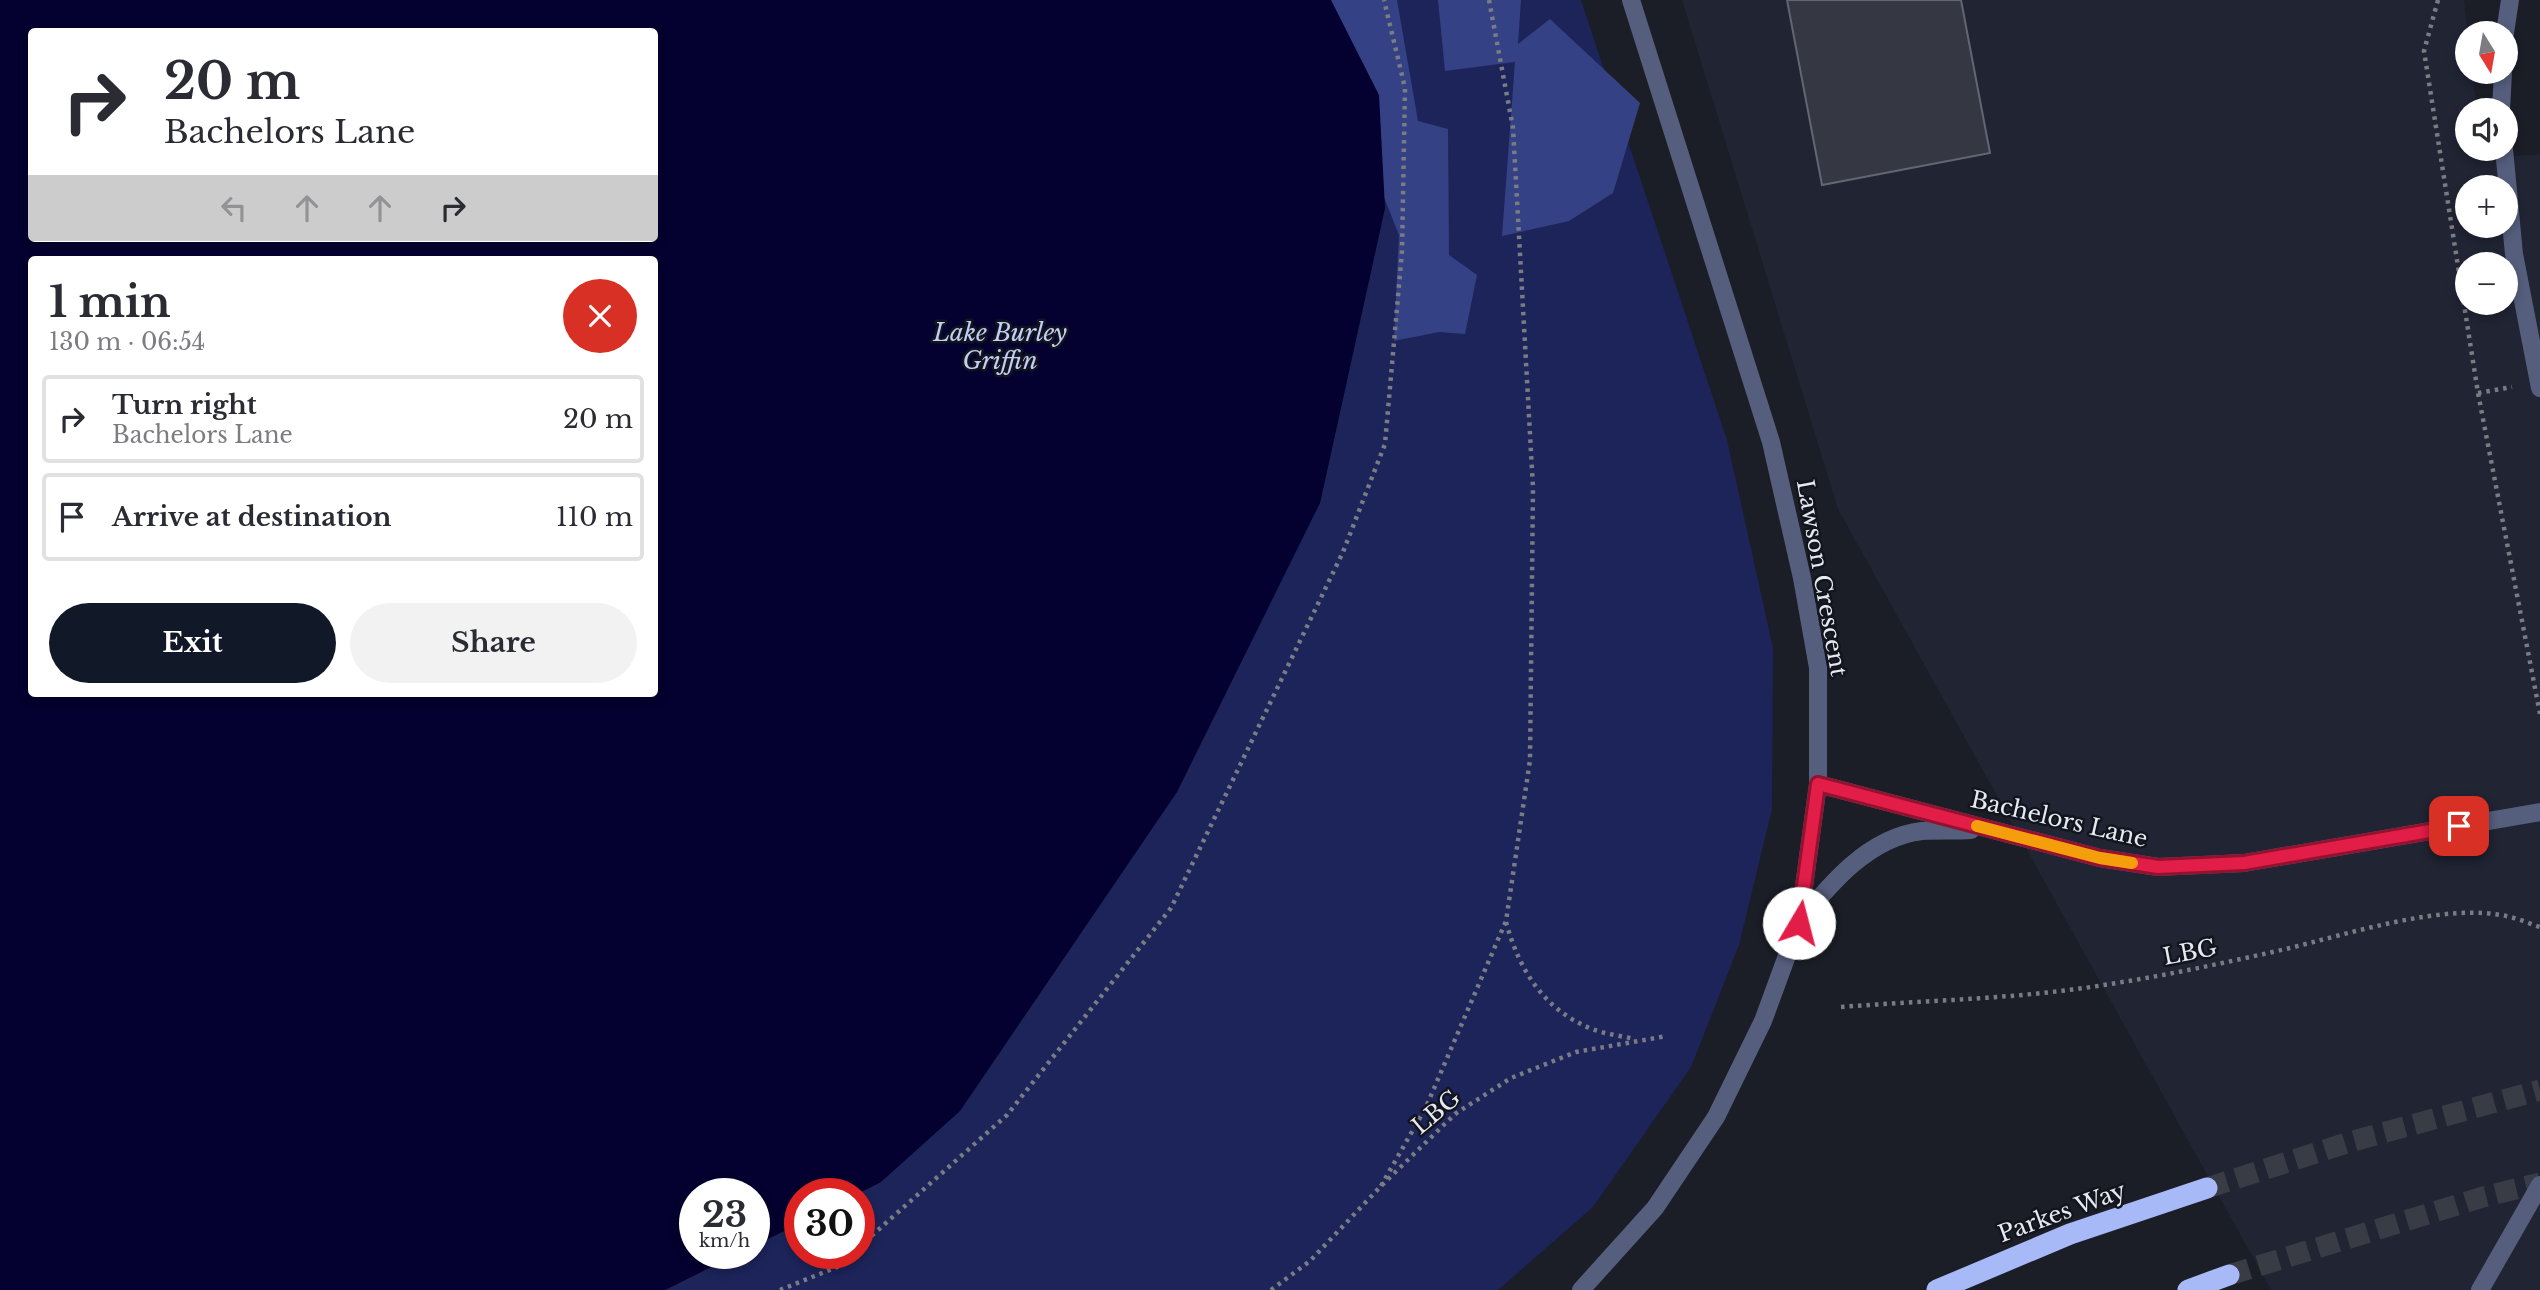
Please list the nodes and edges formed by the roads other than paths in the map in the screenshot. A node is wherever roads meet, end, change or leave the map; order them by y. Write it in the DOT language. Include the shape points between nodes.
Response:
graph roads {
  1 [pos="1631,0"];
  2 [pos="2510,0"];
  3 [pos="2507,21"];
  4 [pos="2505,161"];
  5 [pos="2540,388"];
  6 [pos="1818,784"];
  7 [pos="2540,812"];
  8 [pos="1992,830"];
  9 [pos="1799,923"];
  10 [pos="2540,1185"];
  11 [pos="2207,1188"];
  12 [pos="2229,1275"];
  13 [pos="1957,1280"];
  14 [pos="1581,1290"];
  15 [pos="1924,1290"];
  16 [pos="1937,1290"];
  17 [pos="2188,1290"];
  18 [pos="2480,1290"];
  1 -- 6 [label="street, Lawson Crescent" via="1771,442 1818,668"];
  2 -- 3 [label="street"];
  4 -- 5 [label="street" via="2514,254"];
  6 -- 8 [label="street, Bachelors Lane"];
  6 -- 9 [label="street, Lawson Crescent"];
  7 -- 8 [label="street, Bachelors Lane" via="2244,863 2158,867 2100,858"];
  8 -- 9 [label="street" via="1920,831 1883,844 1851,864"];
  9 -- 14 [label="street, Lawson Crescent" via="1763,1021 1716,1117 1655,1208"];
  10 -- 18 [label="street"];
  11 -- 13 [label="highway, Parkes Way" via="2070,1234"];
  12 -- 17 [label="highway"];
  13 -- 15 [label="highway"];
  13 -- 16 [label="highway, Parkes Way"];
}
